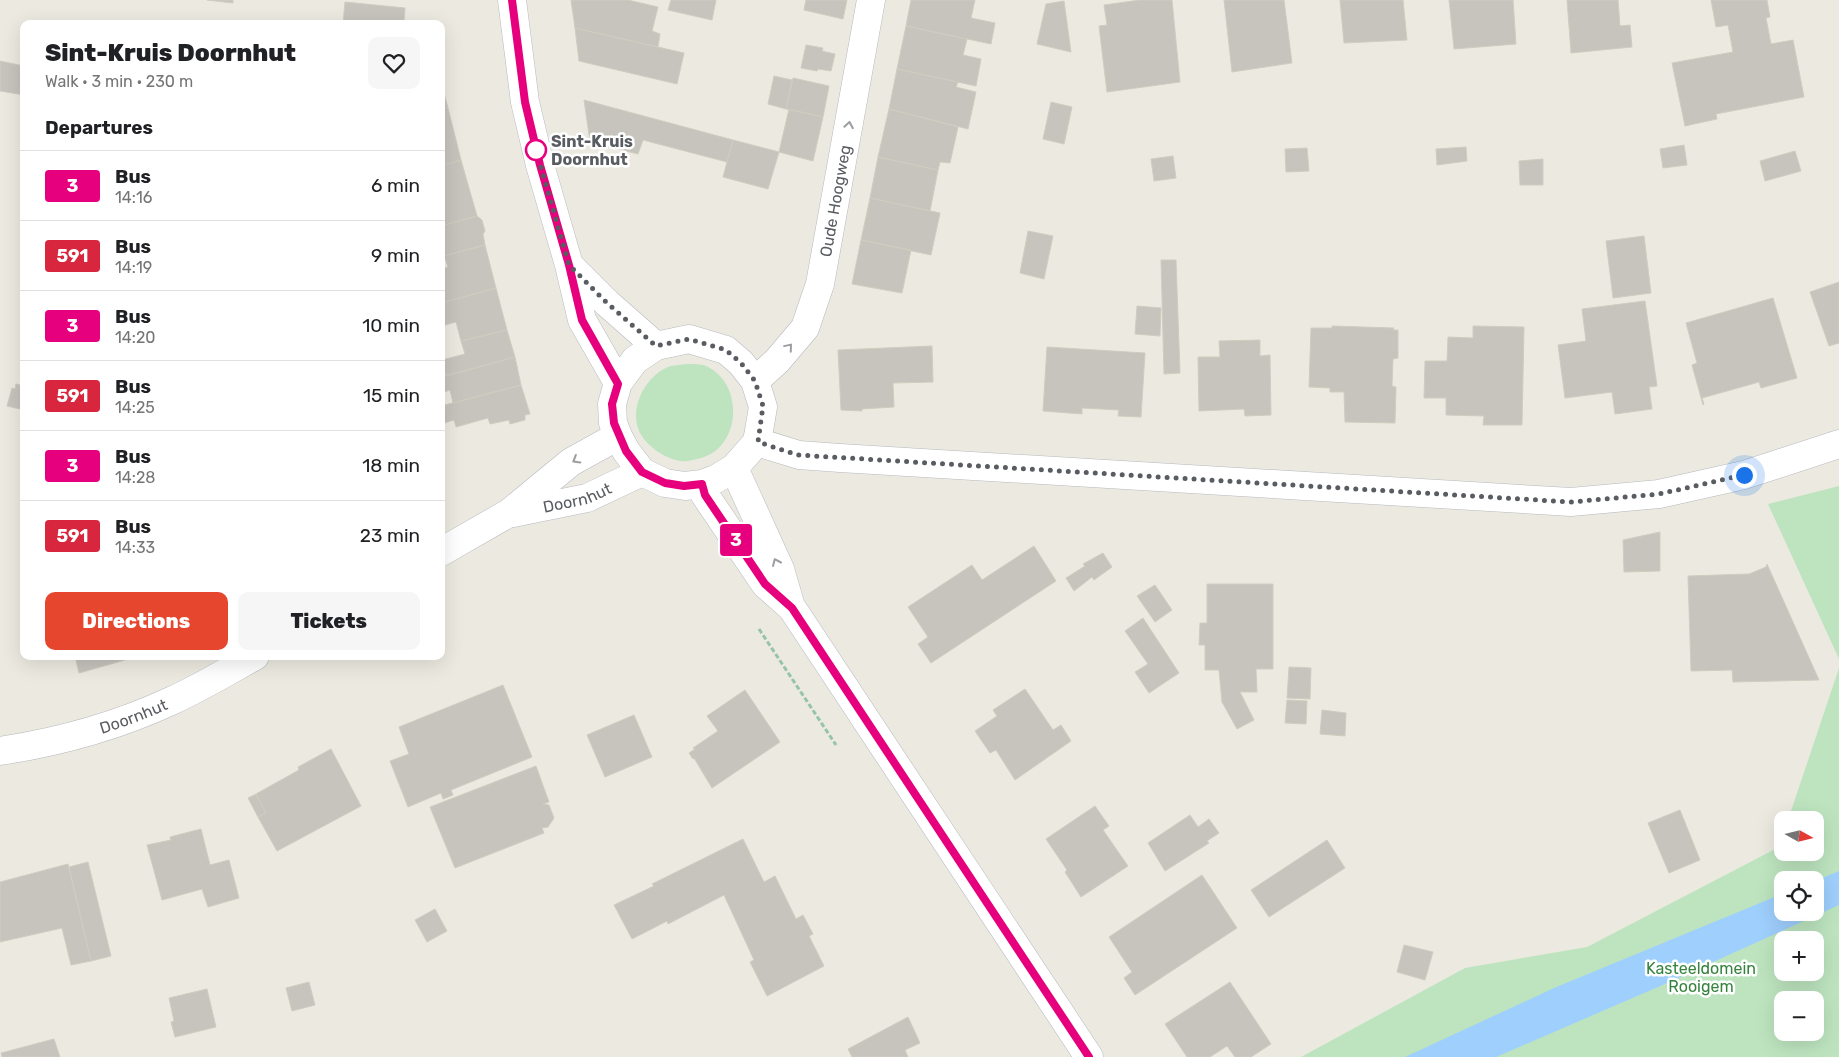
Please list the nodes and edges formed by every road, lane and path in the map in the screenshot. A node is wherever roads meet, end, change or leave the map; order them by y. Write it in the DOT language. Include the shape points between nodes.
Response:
graph roads {
  1 [pos="512,0"];
  2 [pos="871,0"];
  3 [pos="569,265"];
  4 [pos="656,346"];
  5 [pos="755,381"];
  6 [pos="618,384"];
  7 [pos="618,436"];
  8 [pos="758,442"];
  9 [pos="1839,444"];
  10 [pos="734,468"];
  11 [pos="642,472"];
  12 [pos="702,484"];
  13 [pos="509,513"];
  14 [pos="445,550"];
  15 [pos="792,608"];
  16 [pos="248,660"];
  17 [pos="0,751"];
  18 [pos="1089,1057"];
  1 -- 3 [label="street" via="525,102"];
  5 -- 2 [label="street, Oude Hoogweg, one-way" via="805,328 820,284"];
  3 -- 4 [label="street"];
  3 -- 6 [label="street" via="582,320"];
  4 -- 5 [label="street" via="689,339 726,350"];
  4 -- 6 [label="street" via="635,360"];
  5 -- 8 [label="street" via="763,406"];
  6 -- 7 [label="street" via="612,404"];
  7 -- 11 [label="street"];
  7 -- 13 [label="street, Doornhut, one-way" via="571,462"];
  8 -- 9 [label="street" via="798,455 1571,502 1659,494 1744,475"];
  8 -- 10 [label="street"];
  10 -- 12 [label="street"];
  15 -- 10 [label="street, one-way" via="780,569"];
  11 -- 12 [label="street" via="665,483"];
  11 -- 13 [label="street, Doornhut" via="587,498"];
  12 -- 15 [label="street" via="705,495 765,584"];
  13 -- 14 [label="street, Doornhut"];
  15 -- 18 [label="street"];
  16 -- 17 [label="street, Doornhut" via="172,701 108,726 44,744"];
}
